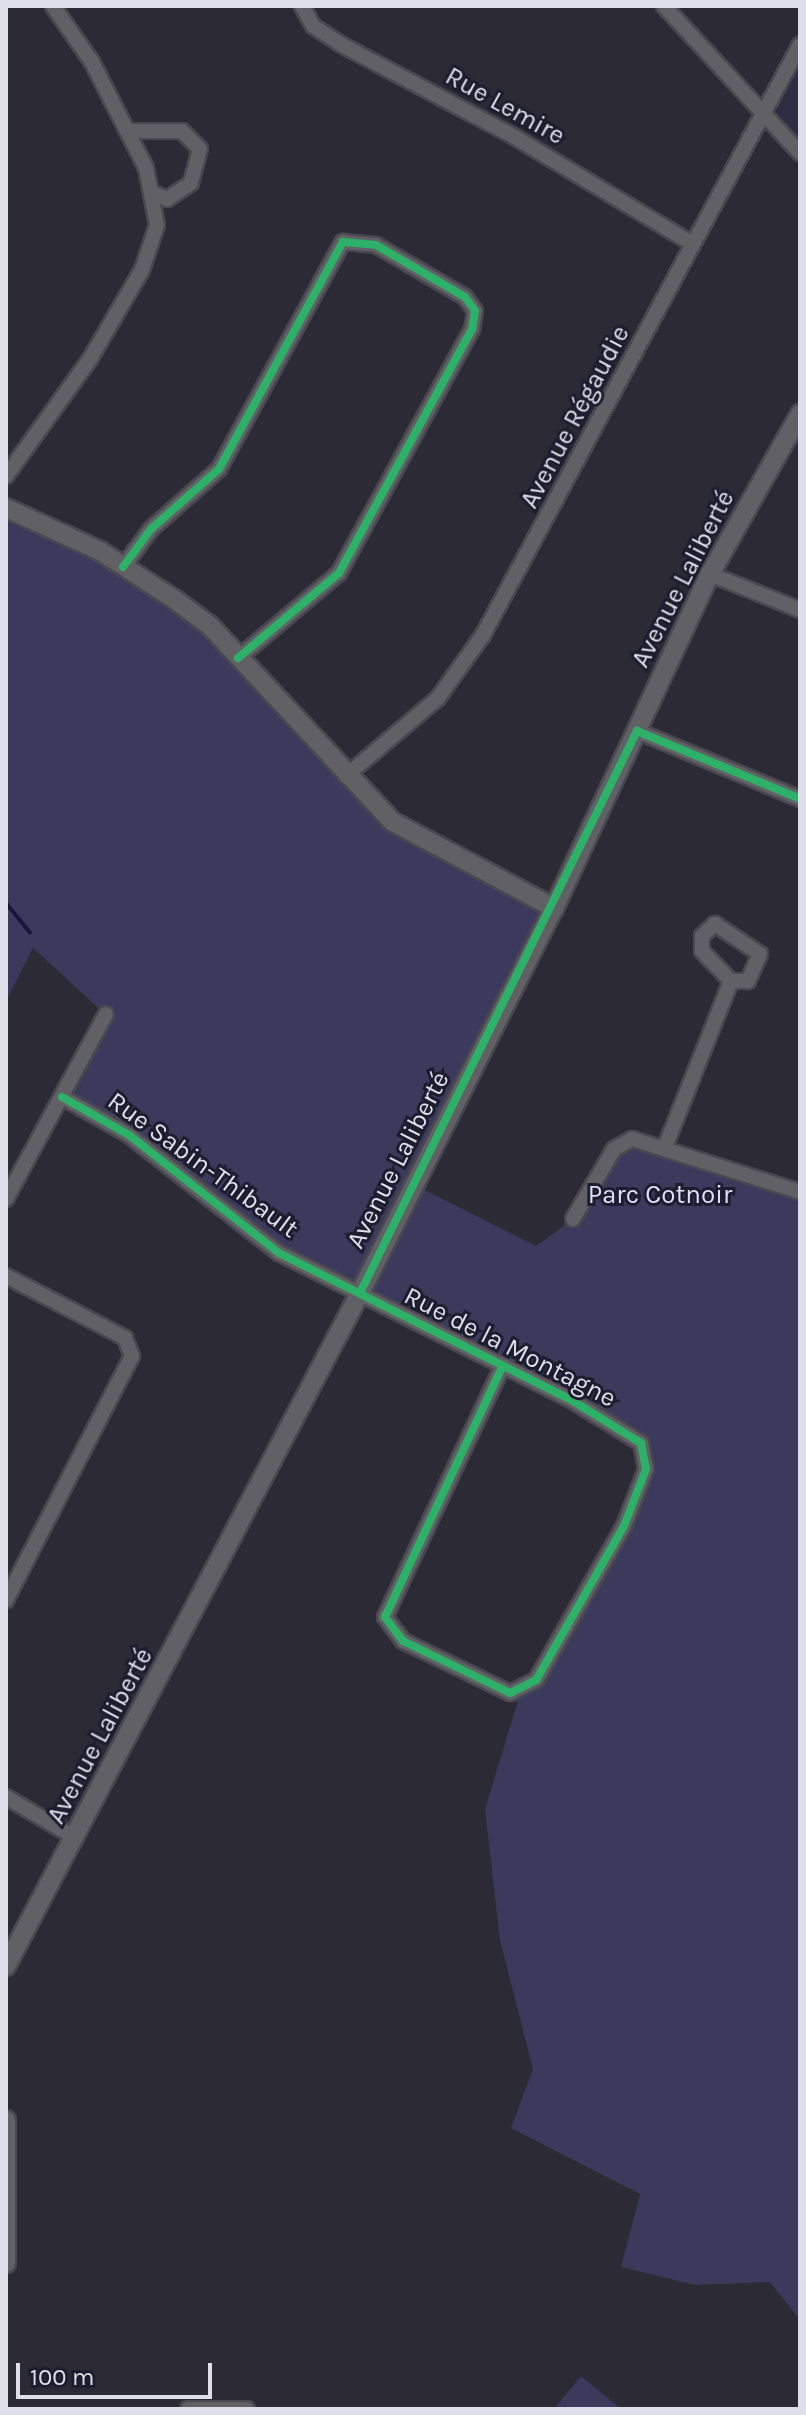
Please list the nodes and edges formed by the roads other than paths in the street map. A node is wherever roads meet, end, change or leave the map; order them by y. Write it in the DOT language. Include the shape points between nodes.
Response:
graph roads {
  1 [pos="53,6"];
  2 [pos="302,6"];
  3 [pos="664,6"];
  4 [pos="800,45"];
  5 [pos="766,117"];
  6 [pos="127,131"];
  7 [pos="800,153"];
  8 [pos="155,194"];
  9 [pos="691,243"];
  10 [pos="800,414"];
  11 [pos="6,476"];
  12 [pos="6,508"];
  13 [pos="123,567"];
  14 [pos="710,574"];
  15 [pos="800,610"];
  16 [pos="238,658"];
  17 [pos="637,731"];
  18 [pos="346,776"];
  19 [pos="800,799"];
  20 [pos="554,908"];
  21 [pos="731,981"];
  22 [pos="106,1014"];
  23 [pos="62,1097"];
  24 [pos="665,1147"];
  25 [pos="800,1192"];
  26 [pos="6,1199"];
  27 [pos="573,1219"];
  28 [pos="6,1276"];
  29 [pos="360,1293"];
  30 [pos="502,1367"];
  31 [pos="6,1600"];
  32 [pos="6,1797"];
  33 [pos="76,1838"];
  34 [pos="6,1966"];
  35 [pos="6,2120"];
  36 [pos="6,2263"];
  37 [pos="188,2409"];
  38 [pos="247,2409"];
  1 -- 6 [label="street"];
  2 -- 9 [label="street, Rue Lemire" via="313,26 342,45 513,136"];
  3 -- 5 [label="street"];
  4 -- 5 [label="street, Avenue Régaudie"];
  5 -- 7 [label="street"];
  5 -- 9 [label="street, Avenue Régaudie"];
  6 -- 8 [label="street"];
  6 -- 8 [label="street" via="182,131 200,149 191,183 167,199"];
  8 -- 11 [label="street" via="157,233 142,270 73,386"];
  9 -- 18 [label="street, Avenue Régaudie" via="483,635 438,698"];
  10 -- 14 [label="street, Avenue Laliberté"];
  12 -- 13 [label="street"];
  13 -- 16 [label="street" via="210,626"];
  13 -- 16 [label="street" via="151,529 219,469 343,242 376,245 465,297 475,311 472,329 339,573"];
  14 -- 15 [label="street"];
  14 -- 17 [label="street, Avenue Laliberté"];
  16 -- 18 [label="street"];
  17 -- 19 [label="street"];
  17 -- 20 [label="street, Avenue Laliberté"];
  18 -- 20 [label="street" via="424,842"];
  20 -- 29 [label="street, Avenue Laliberté"];
  21 -- 21 [label="street" via="702,951 702,936 715,924 760,954 748,981"];
  21 -- 24 [label="street"];
  22 -- 23 [label="street"];
  23 -- 26 [label="street"];
  23 -- 29 [label="street, Rue Sabin-Thibault" via="129,1135 260,1242"];
  24 -- 25 [label="street"];
  24 -- 27 [label="street" via="632,1139 614,1149"];
  28 -- 31 [label="street" via="125,1338 132,1356"];
  29 -- 30 [label="street, Rue de la Montagne"];
  29 -- 33 [label="street, Avenue Laliberté"];
  30 -- 30 [label="street, Rue de la Montagne" via="385,1617 403,1641 494,1689 521,1691 536,1680 624,1526 646,1457 641,1443 617,1424"];
  32 -- 33 [label="street"];
  33 -- 34 [label="street, Avenue Laliberté"];
  35 -- 36 [label="street"];
  37 -- 38 [label="street"];
}
